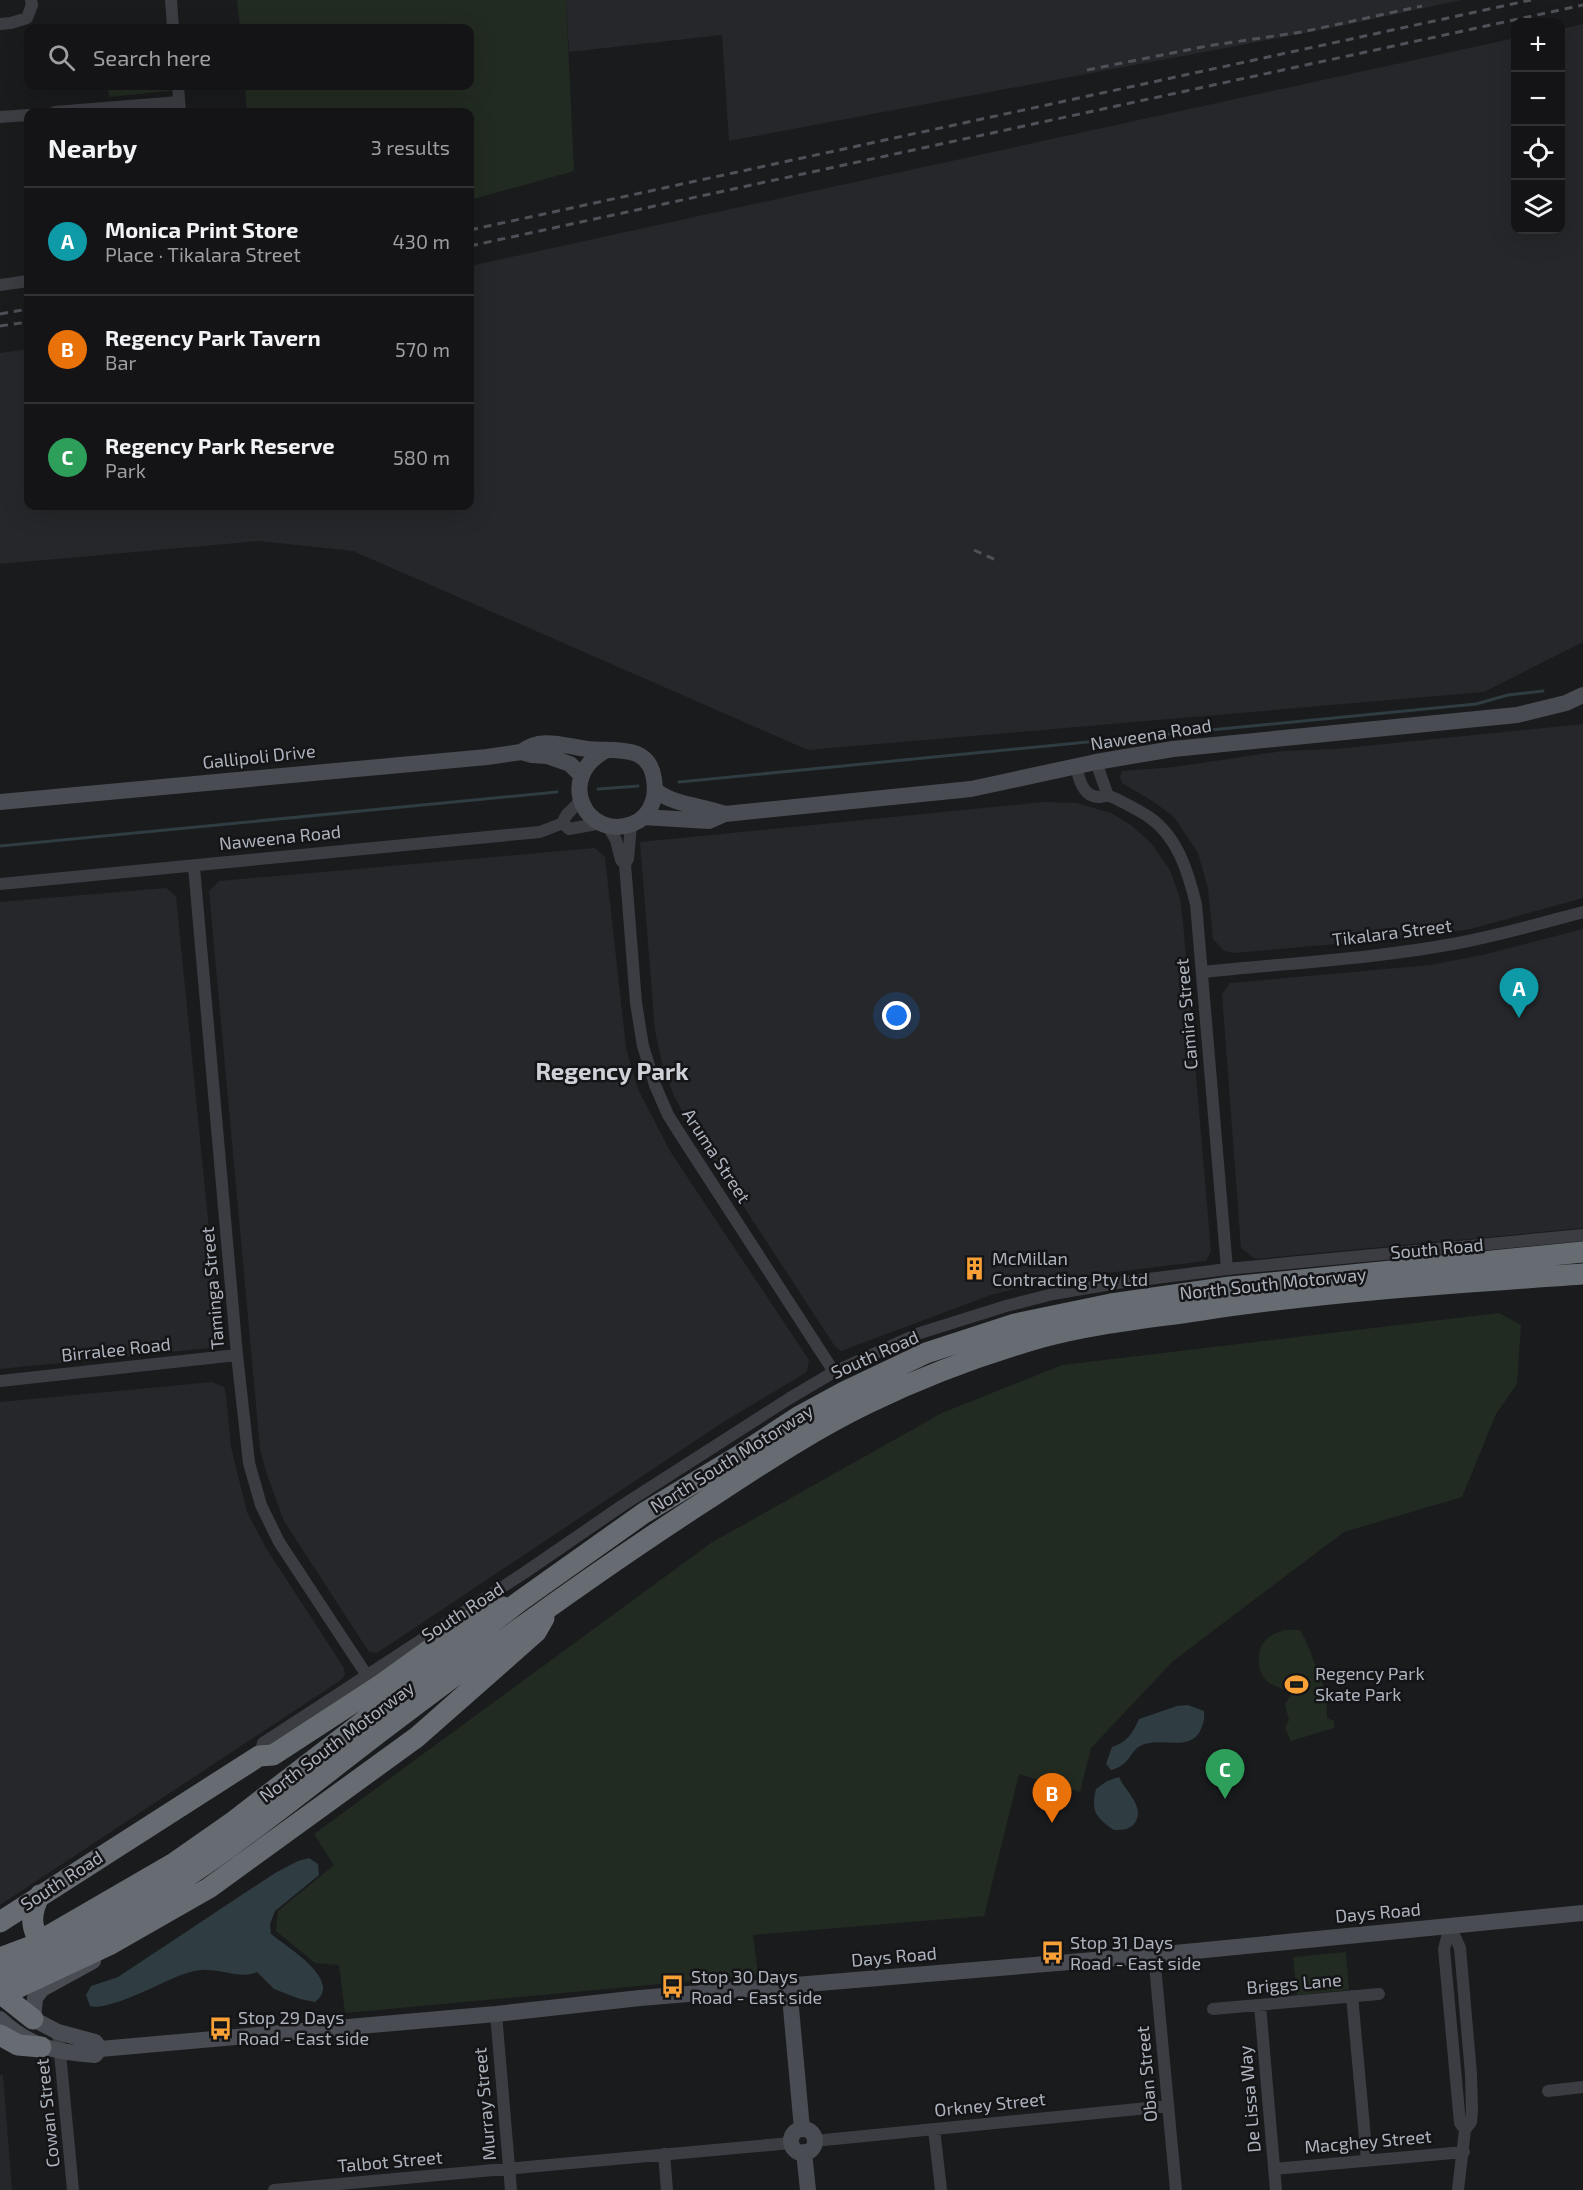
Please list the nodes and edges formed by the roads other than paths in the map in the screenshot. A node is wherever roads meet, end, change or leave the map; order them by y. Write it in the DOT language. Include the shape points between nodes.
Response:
graph roads {
  1 [pos="31,0"];
  2 [pos="171,0"];
  3 [pos="0,24"];
  4 [pos="173,24"];
  5 [pos="178,90"];
  6 [pos="180,107"];
  7 [pos="155,108"];
  8 [pos="24,115"];
  9 [pos="0,117"];
  10 [pos="24,282"];
  11 [pos="0,285"];
  12 [pos="1583,695"];
  13 [pos="605,751"];
  14 [pos="521,752"];
  15 [pos="1096,762"];
  16 [pos="1076,767"];
  17 [pos="581,775"];
  18 [pos="656,791"];
  19 [pos="1108,796"];
  20 [pos="580,799"];
  21 [pos="0,801"];
  22 [pos="725,814"];
  23 [pos="637,821"];
  24 [pos="563,823"];
  25 [pos="604,824"];
  26 [pos="625,864"];
  27 [pos="194,867"];
  28 [pos="0,884"];
  29 [pos="1583,912"];
  30 [pos="1202,972"];
  31 [pos="1583,1235"];
  32 [pos="1583,1252"];
  33 [pos="1227,1269"];
  34 [pos="1583,1274"];
  35 [pos="237,1354"];
  36 [pos="834,1372"];
  37 [pos="0,1382"];
  38 [pos="520,1601"];
  39 [pos="552,1605"];
  40 [pos="366,1674"];
  41 [pos="258,1756"];
  42 [pos="179,1871"];
  43 [pos="40,1895"];
  44 [pos="1583,1913"];
  45 [pos="0,1923"];
  46 [pos="1450,1926"];
  47 [pos="111,1944"];
  48 [pos="1154,1955"];
  49 [pos="0,1958"];
  50 [pos="78,1958"];
  51 [pos="1446,1977"];
  52 [pos="1462,1977"];
  53 [pos="789,1986"];
  54 [pos="0,1990"];
  55 [pos="1379,1994"];
  56 [pos="1352,1996"];
  57 [pos="1260,2005"];
  58 [pos="1213,2009"];
  59 [pos="496,2014"];
  60 [pos="0,2019"];
  61 [pos="33,2019"];
  62 [pos="58,2032"];
  63 [pos="0,2035"];
  64 [pos="50,2049"];
  65 [pos="100,2049"];
  66 [pos="1583,2087"];
  67 [pos="1548,2091"];
  68 [pos="1168,2106"];
  69 [pos="934,2129"];
  70 [pos="1466,2130"];
  71 [pos="803,2141"];
  72 [pos="1464,2152"];
  73 [pos="664,2154"];
  74 [pos="1367,2160"];
  75 [pos="509,2169"];
  76 [pos="1274,2169"];
  77 [pos="371,2186"];
  78 [pos="74,2190"];
  79 [pos="274,2190"];
  80 [pos="511,2190"];
  81 [pos="667,2190"];
  82 [pos="808,2190"];
  83 [pos="941,2190"];
  84 [pos="1176,2190"];
  85 [pos="1276,2190"];
  86 [pos="1458,2190"];
  1 -- 3 [label="street" via="27,18"];
  2 -- 4 [label="street"];
  5 -- 6 [label="street"];
  6 -- 7 [label="street"];
  8 -- 9 [label="street"];
  10 -- 11 [label="street"];
  12 -- 15 [label="street, Naweena Road" via="1543,710 1496,718 1173,749"];
  13 -- 14 [label="street, Gallipoli Drive" via="553,743 531,744"];
  13 -- 17 [label="street" via="595,756"];
  13 -- 18 [label="street" via="628,750 638,755 653,772"];
  14 -- 17 [label="street, Gallipoli Drive" via="559,759"];
  14 -- 21 [label="street, Gallipoli Drive"];
  15 -- 16 [label="street, Naweena Road"];
  15 -- 19 [label="street"];
  16 -- 19 [label="street, Camira Street" via="1089,795"];
  16 -- 22 [label="street, Naweena Road" via="971,789"];
  17 -- 20 [label="street"];
  18 -- 22 [label="street, Naweena Road" via="675,802"];
  18 -- 23 [label="street" via="651,808"];
  19 -- 30 [label="street, Camira Street" via="1149,817 1178,849 1196,904"];
  20 -- 24 [label="street"];
  20 -- 25 [label="street" via="592,817"];
  22 -- 23 [label="street, Naweena Road" via="709,821"];
  23 -- 25 [label="street" via="619,827"];
  23 -- 26 [label="street, Aruma Street" via="628,839"];
  24 -- 25 [label="street, Naweena Road" via="569,829"];
  24 -- 27 [label="street, Naweena Road" via="540,832"];
  25 -- 26 [label="street, Aruma Street" via="616,840"];
  26 -- 36 [label="street, Aruma Street" via="636,1003 655,1085 681,1137"];
  27 -- 28 [label="street, Naweena Road"];
  27 -- 35 [label="street, Taminga Street"];
  29 -- 30 [label="street, Tikalara Street" via="1498,934 1395,953"];
  30 -- 33 [label="street, Camira Street"];
  31 -- 33 [label="street, South Road"];
  32 -- 38 [label="highway, North South Motorway" via="1230,1287 1111,1304 1016,1324 926,1353 798,1417 644,1513"];
  33 -- 36 [label="street, South Road" via="1117,1283 1025,1301 920,1334"];
  34 -- 39 [label="highway, North South Motorway" via="1402,1286 1233,1304 1045,1337 964,1363 869,1402 800,1440"];
  35 -- 37 [label="street, Birralee Road"];
  35 -- 40 [label="street, Taminga Street" via="249,1463 261,1505 279,1542"];
  36 -- 40 [label="street, South Road"];
  38 -- 41 [label="highway" via="475,1617 273,1755"];
  38 -- 42 [label="highway, North South Motorway" via="243,1814"];
  39 -- 42 [label="highway, North South Motorway" via="246,1836"];
  39 -- 47 [label="highway" via="536,1632 417,1737 224,1877"];
  40 -- 41 [label="street, South Road" via="263,1743"];
  41 -- 43 [label="highway, South Road"];
  42 -- 49 [label="highway, North South Motorway"];
  42 -- 54 [label="highway, North South Motorway" via="121,1918 40,1959"];
  43 -- 45 [label="highway, South Road"];
  43 -- 50 [label="highway" via="32,1918 40,1943 62,1957"];
  44 -- 46 [label="street, Days Road"];
  46 -- 48 [label="street, Days Road"];
  46 -- 51 [label="street" via="1443,1949"];
  46 -- 52 [label="street" via="1460,1948"];
  47 -- 50 [label="highway"];
  47 -- 61 [label="street" via="89,1966 42,1989 35,1998"];
  48 -- 53 [label="street, Days Road"];
  48 -- 68 [label="street, Oban Street"];
  50 -- 54 [label="highway"];
  51 -- 52 [label="street"];
  51 -- 70 [label="street" via="1460,2123"];
  52 -- 70 [label="street" via="1472,2111"];
  53 -- 59 [label="street, Days Road"];
  53 -- 71 [label="street"];
  54 -- 61 [label="highway"];
  55 -- 56 [label="street, Briggs Lane"];
  56 -- 57 [label="street, Briggs Lane"];
  56 -- 74 [label="street"];
  57 -- 58 [label="street, Briggs Lane"];
  57 -- 76 [label="street, De Lissa Way"];
  59 -- 65 [label="street, Days Road"];
  59 -- 75 [label="street, Murray Street"];
  60 -- 64 [label="street, Days Road" via="12,2030"];
  61 -- 62 [label="street"];
  62 -- 64 [label="street, Cowan Street"];
  62 -- 65 [label="street" via="95,2042"];
  63 -- 64 [label="highway" via="18,2045"];
  64 -- 65 [label="street, Days Road" via="95,2055"];
  64 -- 78 [label="street, Cowan Street"];
  66 -- 67 [label="street"];
  68 -- 69 [label="street, Orkney Street"];
  68 -- 84 [label="street, Oban Street"];
  69 -- 71 [label="street, Orkney Street"];
  69 -- 83 [label="street"];
  70 -- 72 [label="street"];
  71 -- 73 [label="street, Orkney Street"];
  71 -- 82 [label="street"];
  72 -- 74 [label="street, Macghey Street"];
  72 -- 86 [label="street"];
  73 -- 75 [label="street, Orkney Street"];
  73 -- 81 [label="street"];
  74 -- 76 [label="street, Macghey Street"];
  75 -- 77 [label="street, Talbot Street"];
  75 -- 80 [label="street, Murray Street"];
  76 -- 85 [label="street, De Lissa Way"];
  77 -- 79 [label="street, Talbot Street"];
}
